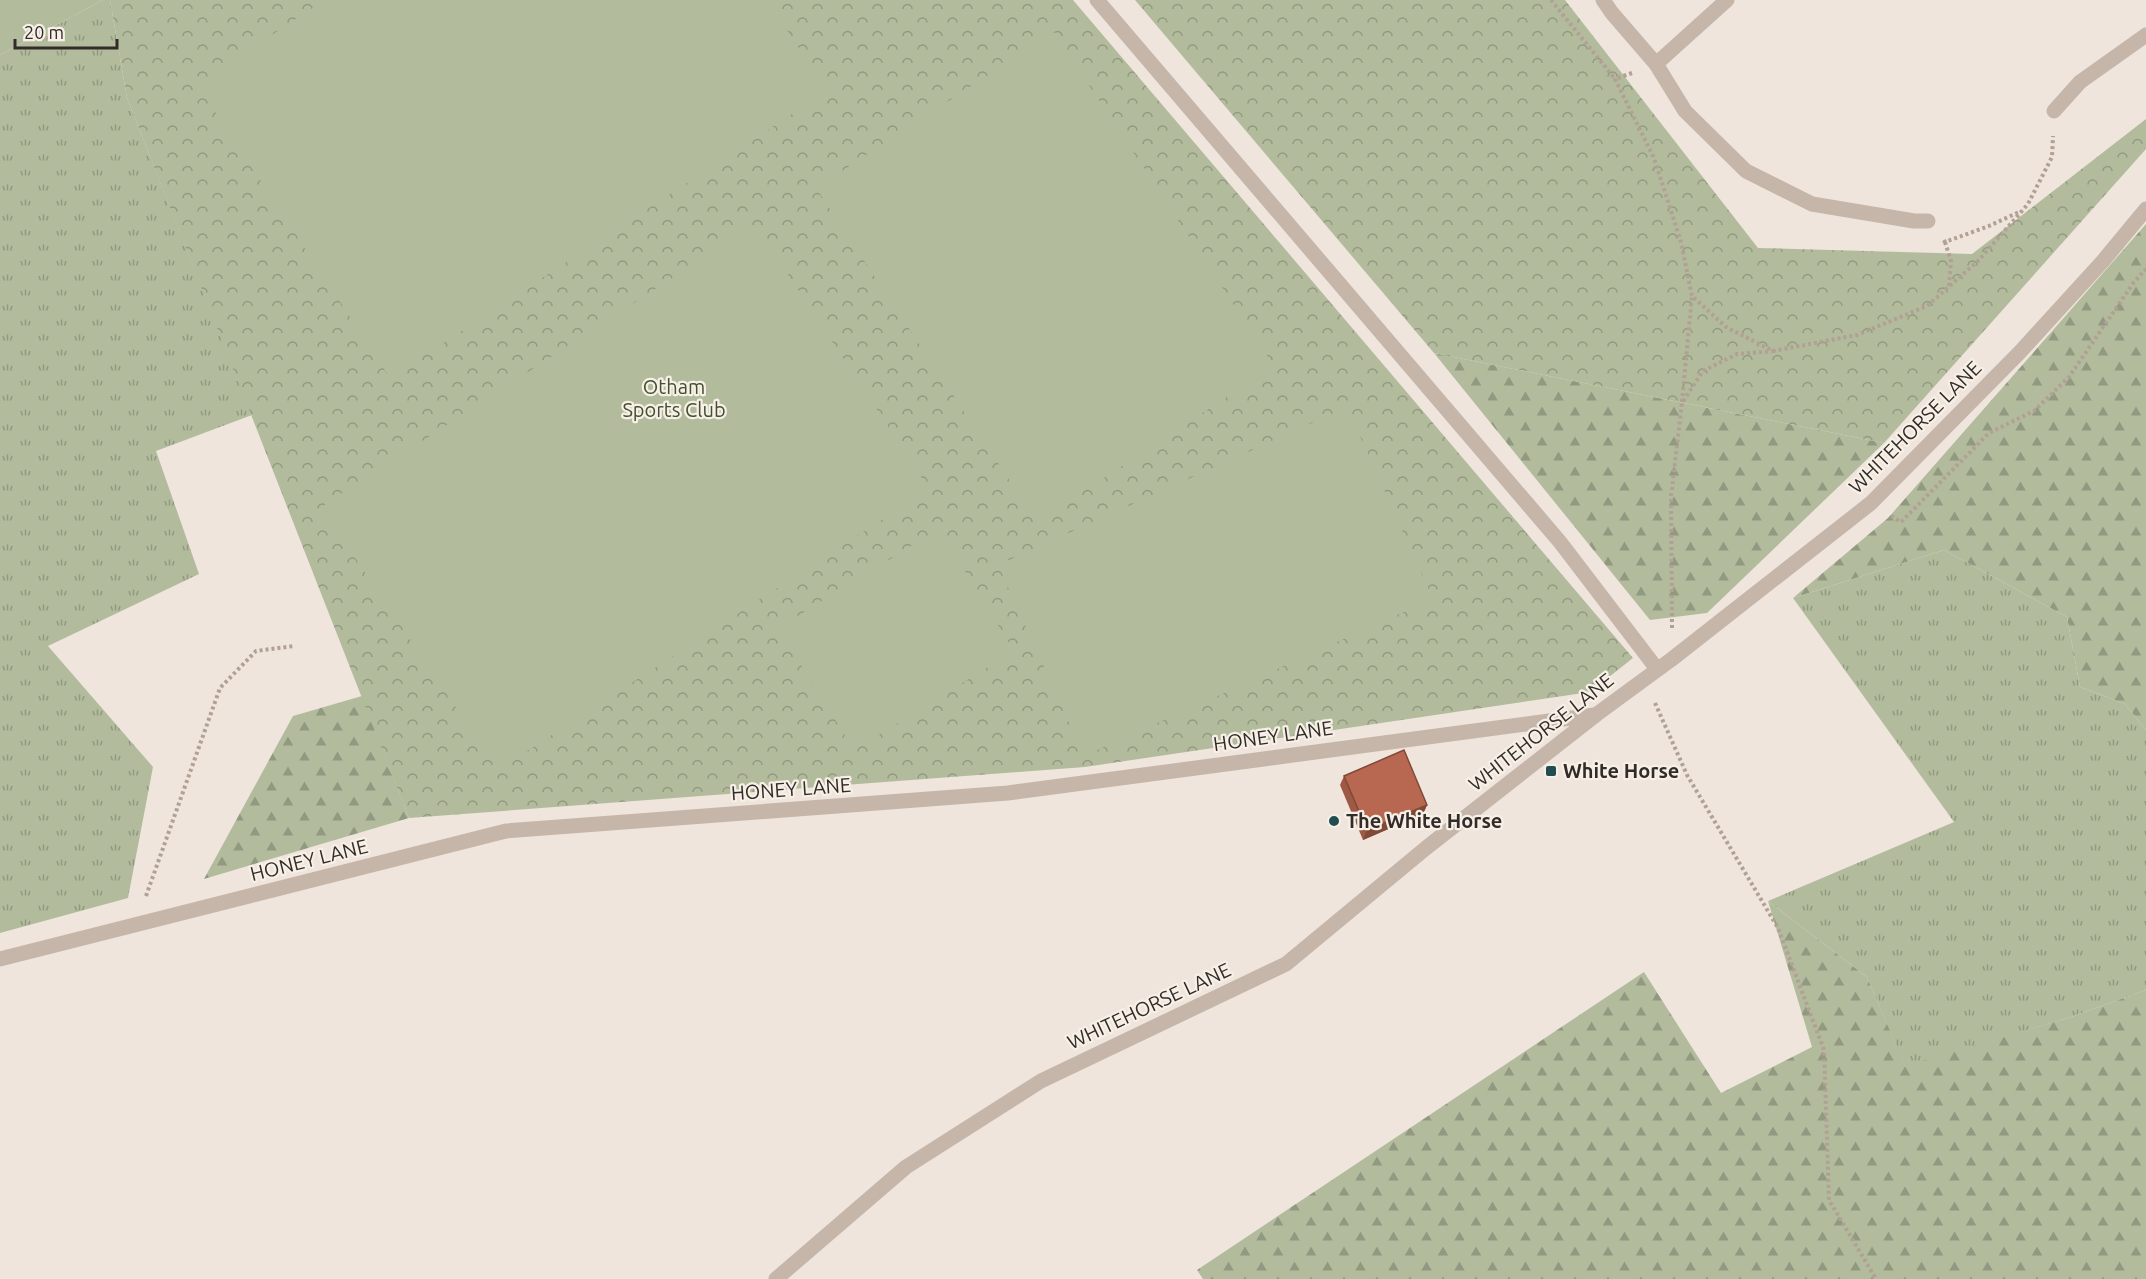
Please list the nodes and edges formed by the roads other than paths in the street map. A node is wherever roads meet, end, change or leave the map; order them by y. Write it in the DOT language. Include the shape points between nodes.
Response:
graph roads {
  1 [pos="1097,0"];
  2 [pos="1604,0"];
  3 [pos="1727,0"];
  4 [pos="2146,35"];
  5 [pos="1656,64"];
  6 [pos="2054,111"];
  7 [pos="2146,209"];
  8 [pos="1928,221"];
  9 [pos="1657,669"];
  10 [pos="1597,714"];
  11 [pos="0,959"];
  12 [pos="776,1279"];
  1 -- 9 [label="street" via="1560,542"];
  2 -- 5 [label="street"];
  3 -- 5 [label="street"];
  4 -- 6 [label="street" via="2080,82"];
  5 -- 8 [label="street" via="1685,111 1746,171 1812,204"];
  7 -- 9 [label="street, WHITEHORSE LANE" via="2020,352 1870,503"];
  9 -- 10 [label="street, WHITEHORSE LANE"];
  10 -- 11 [label="street, HONEY LANE" via="1008,793 506,831"];
  10 -- 12 [label="street, WHITEHORSE LANE" via="1286,964 1041,1081 906,1167"];
}
